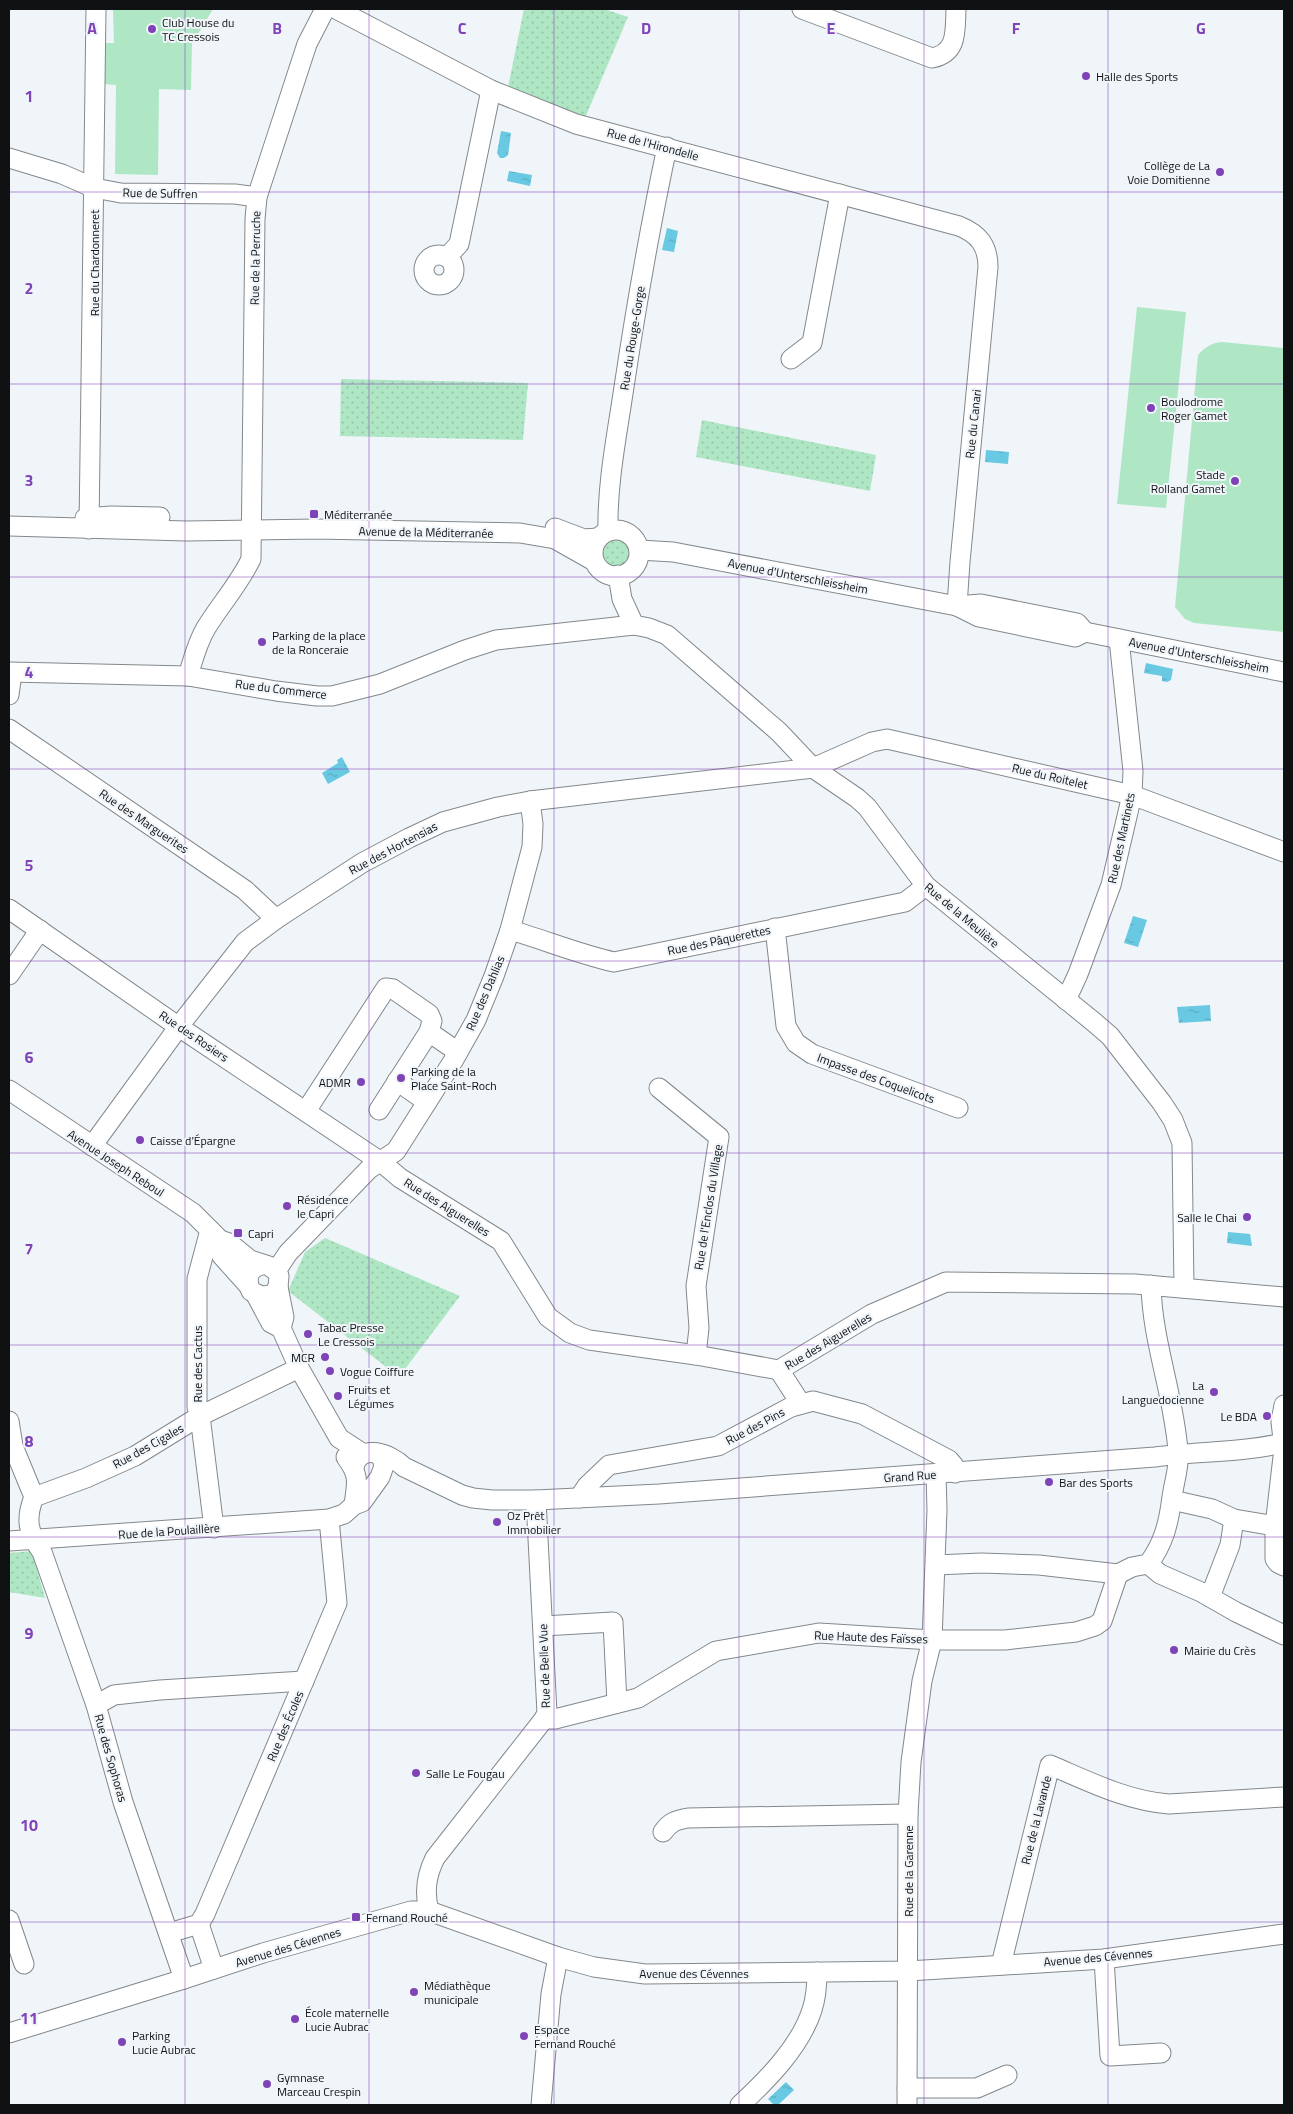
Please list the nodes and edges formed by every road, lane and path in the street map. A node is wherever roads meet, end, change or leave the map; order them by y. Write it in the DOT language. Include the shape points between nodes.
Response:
graph roads {
  1 [pos="96,9"];
  2 [pos="325,9"];
  3 [pos="336,9"];
  4 [pos="802,9"];
  5 [pos="956,9"];
  6 [pos="491,90"];
  7 [pos="666,147"];
  8 [pos="9,158"];
  9 [pos="94,188"];
  10 [pos="840,194"];
  11 [pos="257,197"];
  12 [pos="982,242"];
  13 [pos="448,258"];
  14 [pos="791,359"];
  15 [pos="9,518"];
  16 [pos="90,523"];
  17 [pos="9,526"];
  18 [pos="252,526"];
  19 [pos="603,534"];
  20 [pos="638,550"];
  21 [pos="594,561"];
  22 [pos="618,576"];
  23 [pos="957,606"];
  24 [pos="634,625"];
  25 [pos="1119,639"];
  26 [pos="1284,672"];
  27 [pos="10,673"];
  28 [pos="188,676"];
  29 [pos="9,695"];
  30 [pos="9,729"];
  31 [pos="813,768"];
  32 [pos="1132,795"];
  33 [pos="530,801"];
  34 [pos="1284,852"];
  35 [pos="926,886"];
  36 [pos="9,909"];
  37 [pos="276,919"];
  38 [pos="775,928"];
  39 [pos="40,930"];
  40 [pos="510,930"];
  41 [pos="9,975"];
  42 [pos="1066,1000"];
  43 [pos="179,1027"];
  44 [pos="429,1032"];
  45 [pos="458,1052"];
  46 [pos="397,1081"];
  47 [pos="659,1088"];
  48 [pos="9,1090"];
  49 [pos="427,1102"];
  50 [pos="958,1108"];
  51 [pos="379,1110"];
  52 [pos="306,1111"];
  53 [pos="92,1146"];
  54 [pos="381,1162"];
  55 [pos="215,1235"];
  56 [pos="272,1274"];
  57 [pos="1151,1286"];
  58 [pos="1184,1288"];
  59 [pos="252,1290"];
  60 [pos="1284,1297"];
  61 [pos="281,1328"];
  62 [pos="696,1355"];
  63 [pos="299,1368"];
  64 [pos="779,1370"];
  65 [pos="801,1404"];
  66 [pos="1284,1406"];
  67 [pos="200,1416"];
  68 [pos="9,1421"];
  69 [pos="1179,1454"];
  70 [pos="1283,1454"];
  71 [pos="362,1462"];
  72 [pos="404,1467"];
  73 [pos="955,1473"];
  74 [pos="936,1474"];
  75 [pos="381,1475"];
  76 [pos="34,1497"];
  77 [pos="579,1498"];
  78 [pos="536,1500"];
  79 [pos="1172,1500"];
  80 [pos="354,1504"];
  81 [pos="329,1519"];
  82 [pos="1234,1519"];
  83 [pos="1275,1526"];
  84 [pos="214,1528"];
  85 [pos="33,1539"];
  86 [pos="9,1540"];
  87 [pos="936,1565"];
  88 [pos="1284,1566"];
  89 [pos="1133,1568"];
  90 [pos="1210,1597"];
  91 [pos="543,1626"];
  92 [pos="1284,1635"];
  93 [pos="932,1640"];
  94 [pos="304,1681"];
  95 [pos="617,1703"];
  96 [pos="96,1705"];
  97 [pos="544,1719"];
  98 [pos="1284,1796"];
  99 [pos="908,1814"];
  100 [pos="663,1832"];
  101 [pos="429,1912"];
  102 [pos="9,1920"];
  103 [pos="199,1924"];
  104 [pos="169,1933"];
  105 [pos="1284,1934"];
  106 [pos="558,1957"];
  107 [pos="1104,1959"];
  108 [pos="24,1964"];
  109 [pos="1001,1965"];
  110 [pos="214,1970"];
  111 [pos="908,1970"];
  112 [pos="817,1972"];
  113 [pos="184,1979"];
  114 [pos="9,2033"];
  115 [pos="1161,2053"];
  116 [pos="1008,2074"];
  117 [pos="907,2097"];
  118 [pos="541,2105"];
  119 [pos="740,2105"];
  1 -- 9 [label="street, Rue du Chardonneret"];
  2 -- 11 [label="street, Rue de la Perruche" via="307,44"];
  3 -- 6 [label="street, Rue de l'Hirondelle"];
  4 -- 5 [label="street" via="932,58 943,55 952,45"];
  6 -- 7 [label="street, Rue de l'Hirondelle" via="576,124"];
  6 -- 13 [label="street" via="459,244"];
  7 -- 10 [label="street, Rue de l'Hirondelle"];
  7 -- 19 [label="street, Rue du Rouge-Gorge" via="636,306"];
  8 -- 9 [label="street, Rue de Suffren" via="62,174"];
  9 -- 11 [label="street, Rue de Suffren" via="121,193"];
  9 -- 16 [label="street, Rue du Chardonneret"];
  10 -- 12 [label="street, Rue de l'Hirondelle" via="970,230"];
  10 -- 14 [label="street" via="812,343"];
  11 -- 18 [label="street, Rue de la Perruche"];
  12 -- 23 [label="street, Rue du Canari" via="988,267"];
  15 -- 16 [label="street, Avenue de la Méditerranée"];
  16 -- 17 [label="street, Avenue de la Méditerranée"];
  16 -- 18 [label="street, Avenue de la Méditerranée" via="111,516"];
  18 -- 19 [label="street, Avenue de la Méditerranée" via="497,523 556,529 584,538"];
  18 -- 21 [label="street, Avenue de la Méditerranée" via="520,533 554,539"];
  18 -- 28 [label="street, Rue de la Perruche" via="251,559 205,629"];
  19 -- 20 [label="street" via="624,531 634,539"];
  19 -- 21 [label="street" via="593,549"];
  20 -- 22 [label="street" via="634,566"];
  20 -- 23 [label="street, Avenue d'Unterschleissheim" via="681,554"];
  21 -- 22 [label="street" via="604,572"];
  22 -- 24 [label="street" via="622,599"];
  23 -- 25 [label="street, Avenue d'Unterschleissheim" via="991,606 1078,623 1085,632"];
  24 -- 28 [label="street, Rue du Commerce" via="496,640 380,684 332,696 276,691"];
  24 -- 31 [label="street, Rue de la Meulière" via="658,631 676,642 779,732"];
  25 -- 26 [label="street, Avenue d'Unterschleissheim"];
  25 -- 32 [label="street, Rue des Martinets"];
  27 -- 28 [label="street, Rue du Commerce"];
  27 -- 29 [label="street"];
  30 -- 37 [label="street, Rue des Marguerites" via="245,890"];
  31 -- 32 [label="street, Rue du Roitelet" via="872,742 887,739"];
  31 -- 33 [label="street, Rue des Hortensias"];
  31 -- 35 [label="street, Rue de la Meulière" via="867,807"];
  32 -- 34 [label="street, Rue du Roitelet"];
  32 -- 42 [label="street, Rue des Martinets" via="1111,885"];
  33 -- 37 [label="street, Rue des Hortensias" via="444,822 418,834 362,862"];
  33 -- 40 [label="street, Rue des Dahlias" via="532,847"];
  35 -- 38 [label="street, Rue des Pâquerettes" via="905,902"];
  35 -- 42 [label="street, Rue de la Meulière"];
  36 -- 39 [label="street, Rue des Rosiers"];
  37 -- 43 [label="street, Rue des Hortensias" via="245,942"];
  38 -- 40 [label="street, Rue des Pâquerettes" via="614,962"];
  38 -- 50 [label="street, Impasse des Coquelicots" via="786,1026 796,1043 812,1054"];
  39 -- 41 [label="street"];
  39 -- 43 [label="street, Rue des Rosiers"];
  40 -- 45 [label="street, Rue des Dahlias" via="494,976"];
  42 -- 58 [label="street, Rue de la Meulière" via="1110,1036 1162,1103 1176,1128 1182,1143"];
  43 -- 52 [label="street, Rue des Rosiers"];
  43 -- 53 [label="street, Rue des Hortensias"];
  44 -- 45 [label="street"];
  44 -- 46 [label="street"];
  44 -- 52 [label="street" via="432,1021 429,1014 393,989 386,988"];
  45 -- 49 [label="street, Rue des Dahlias"];
  46 -- 49 [label="street"];
  46 -- 51 [label="street"];
  47 -- 62 [label="street, Rue de l'Enclos du Village" via="719,1137 696,1286 699,1328"];
  48 -- 53 [label="street, Avenue Joseph Reboul"];
  49 -- 54 [label="street, Rue des Dahlias" via="396,1151"];
  52 -- 54 [label="street, Rue des Rosiers"];
  53 -- 55 [label="street, Avenue Joseph Reboul" via="193,1213"];
  54 -- 56 [label="street, Rue des Dahlias" via="369,1169 299,1241"];
  54 -- 62 [label="street, Rue des Aiguerelles" via="400,1178 501,1241 548,1317 570,1333 589,1340"];
  55 -- 56 [label="street, Avenue Joseph Reboul"];
  55 -- 59 [label="street, Avenue Joseph Reboul" via="222,1256"];
  55 -- 67 [label="street, Rue des Cactus" via="197,1279 197,1407"];
  56 -- 59 [label="street" via="269,1296"];
  56 -- 59 [label="street, Rue des Dahlias" via="256,1266 250,1272"];
  56 -- 61 [label="street" via="284,1317"];
  57 -- 58 [label="street, Rue des Aiguerelles"];
  57 -- 64 [label="street, Rue des Aiguerelles" via="946,1282 872,1314"];
  57 -- 69 [label="street, Rue Haute des Faïsses" via="1155,1327"];
  58 -- 60 [label="street, Rue des Aiguerelles"];
  59 -- 61 [label="street, Avenue Joseph Reboul" via="271,1323"];
  61 -- 63 [label="street"];
  62 -- 64 [label="street, Rue des Aiguerelles"];
  63 -- 67 [label="street, Rue des Cigales"];
  63 -- 71 [label="street" via="340,1438 339,1446"];
  64 -- 65 [label="street"];
  65 -- 73 [label="street, Rue des Pins" via="813,1402 862,1414 949,1460"];
  65 -- 77 [label="street, Rue des Pins" via="718,1446 609,1465"];
  66 -- 70 [label="street" via="1281,1422"];
  67 -- 76 [label="street, Rue des Cigales" via="135,1456"];
  67 -- 84 [label="street, Rue des Cactus"];
  68 -- 76 [label="street" via="12,1446"];
  69 -- 70 [label="street, Grand Rue" via="1254,1450"];
  69 -- 73 [label="street, Grand Rue"];
  69 -- 79 [label="street, Rue Haute des Faïsses"];
  70 -- 83 [label="street"];
  71 -- 72 [label="street, Grand Rue" via="398,1461"];
  71 -- 75 [label="street" via="368,1482"];
  71 -- 75 [label="street" via="382,1458"];
  71 -- 80 [label="street"];
  72 -- 75 [label="street"];
  72 -- 78 [label="street, Grand Rue" via="473,1498"];
  73 -- 74 [label="street, Grand Rue"];
  74 -- 77 [label="street, Grand Rue"];
  74 -- 87 [label="street, Rue de la Garenne"];
  75 -- 80 [label="street" via="362,1502"];
  76 -- 85 [label="street" via="28,1511"];
  77 -- 78 [label="street, Grand Rue"];
  78 -- 91 [label="street, Rue de Belle Vue"];
  79 -- 82 [label="street" via="1212,1508"];
  79 -- 89 [label="street, Rue Haute des Faïsses" via="1158,1549"];
  80 -- 81 [label="street" via="344,1514"];
  81 -- 84 [label="street, Rue de la Poulaillère"];
  81 -- 94 [label="street, Rue des Écoles" via="337,1603"];
  82 -- 83 [label="street"];
  82 -- 90 [label="street" via="1230,1545"];
  83 -- 88 [label="street" via="1275,1559"];
  84 -- 85 [label="street, Rue de la Poulaillère"];
  85 -- 86 [label="street, Rue de la Poulaillère"];
  85 -- 96 [label="street, Rue des Sophoras" via="42,1552"];
  87 -- 89 [label="street" via="981,1563"];
  87 -- 93 [label="street, Rue de la Garenne"];
  89 -- 90 [label="street" via="1160,1574"];
  89 -- 93 [label="street, Rue Haute des Faïsses" via="1102,1621 1095,1626 1076,1632 1005,1640"];
  90 -- 92 [label="street"];
  91 -- 95 [label="street" via="613,1622"];
  91 -- 97 [label="street, Rue de Belle Vue" via="547,1707"];
  93 -- 95 [label="street, Rue Haute des Faïsses" via="818,1633 716,1651 638,1698"];
  93 -- 99 [label="street, Rue de la Garenne" via="919,1700"];
  94 -- 96 [label="street" via="114,1695"];
  94 -- 103 [label="street, Rue des Écoles"];
  95 -- 97 [label="street, Rue Haute des Faïsses"];
  96 -- 104 [label="street, Rue des Sophoras" via="123,1802"];
  97 -- 101 [label="street, Rue de Belle Vue" via="435,1858 426,1880"];
  98 -- 109 [label="street, Rue de la Lavande" via="1153,1803 1099,1786 1050,1765"];
  99 -- 100 [label="street" via="688,1818 676,1820"];
  99 -- 111 [label="street, Rue de la Garenne"];
  101 -- 106 [label="street, Avenue des Cévennes"];
  101 -- 110 [label="street, Avenue des Cévennes" via="412,1911 263,1952"];
  102 -- 108 [label="street"];
  103 -- 104 [label="street"];
  103 -- 110 [label="street"];
  104 -- 113 [label="street, Rue des Sophoras"];
  105 -- 107 [label="street, Avenue des Cévennes"];
  106 -- 112 [label="street, Avenue des Cévennes" via="594,1967 645,1974"];
  106 -- 118 [label="street" via="551,1994"];
  107 -- 109 [label="street, Avenue des Cévennes"];
  107 -- 115 [label="street" via="1110,2056"];
  109 -- 111 [label="street, Avenue des Cévennes"];
  110 -- 113 [label="street, Avenue des Cévennes"];
  111 -- 112 [label="street, Avenue des Cévennes"];
  111 -- 117 [label="street, Rue de la Garenne"];
  112 -- 119 [label="street" via="815,1998 806,2025 778,2066"];
  113 -- 114 [label="street, Avenue des Cévennes"];
  116 -- 117 [label="street" via="977,2088"];
}
